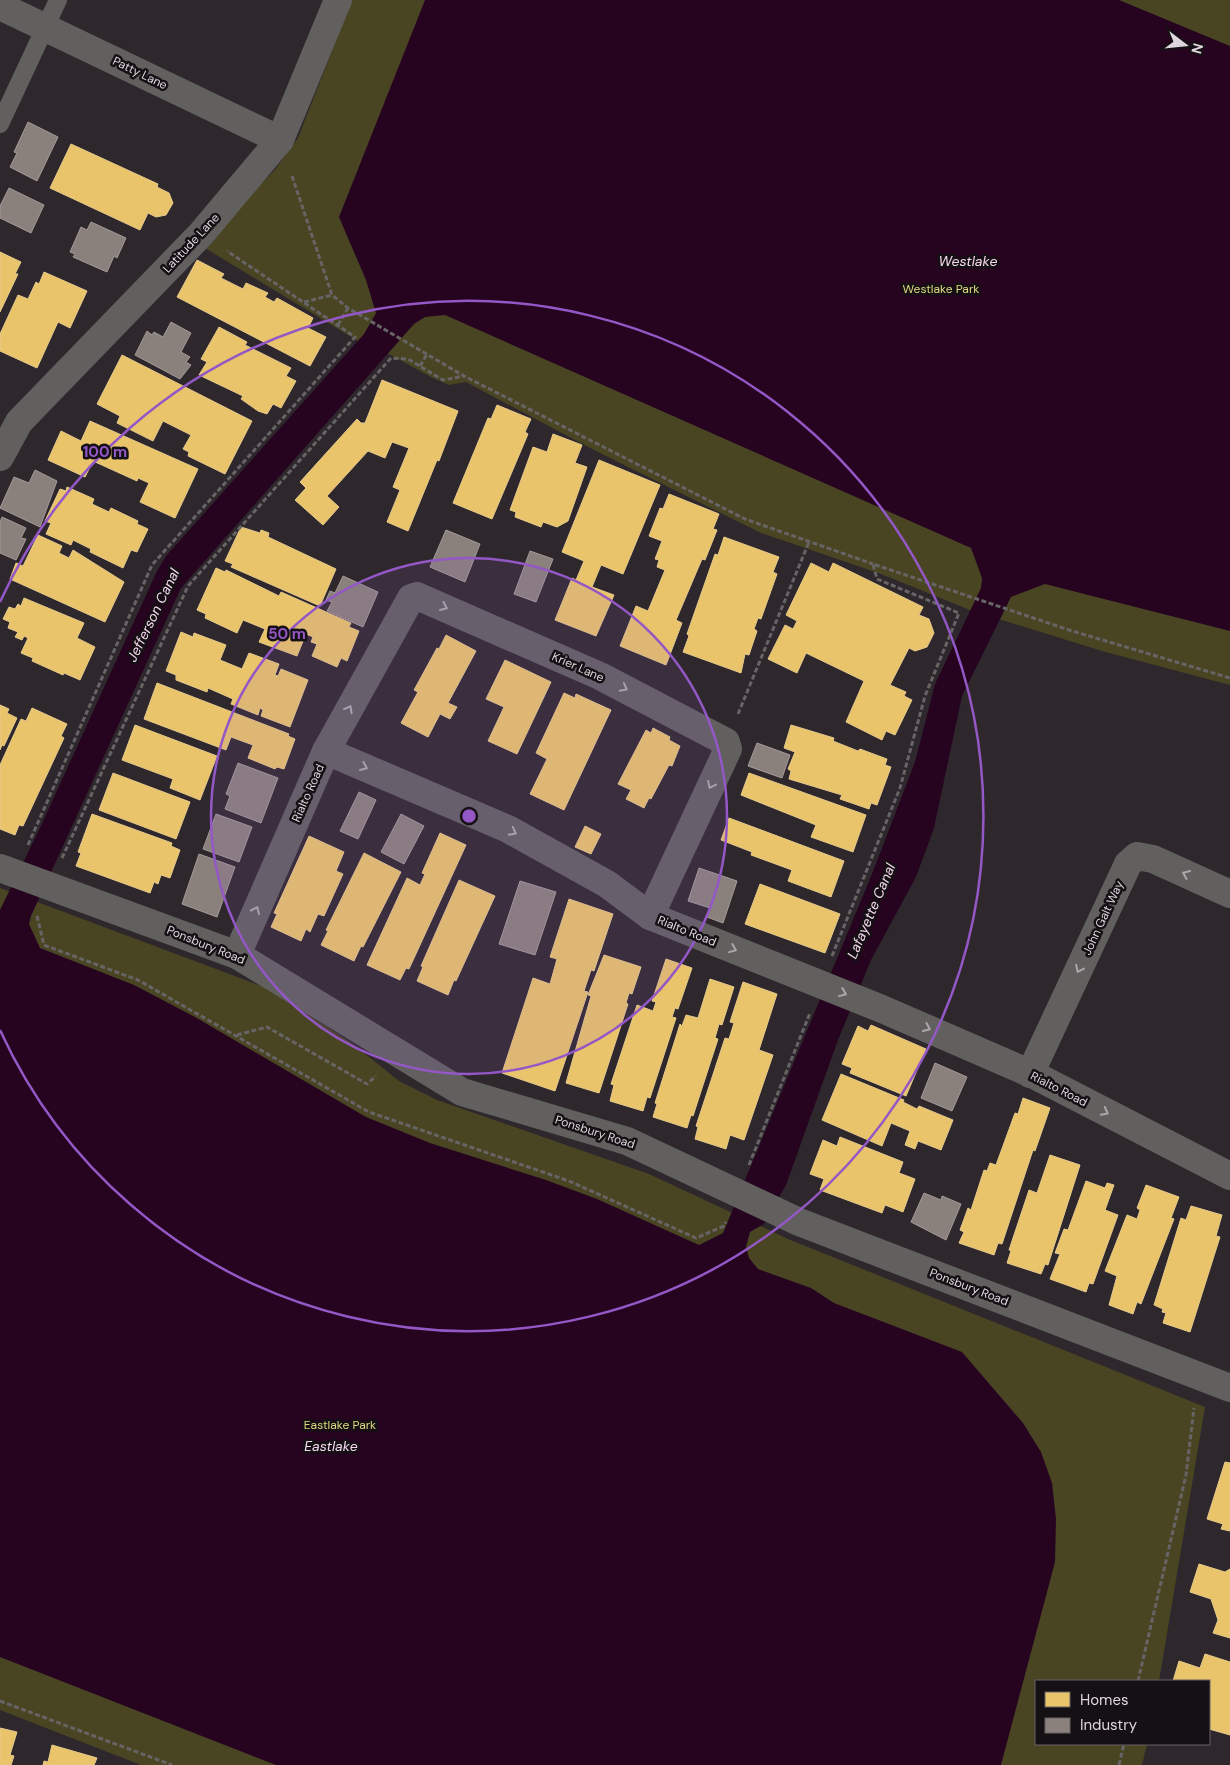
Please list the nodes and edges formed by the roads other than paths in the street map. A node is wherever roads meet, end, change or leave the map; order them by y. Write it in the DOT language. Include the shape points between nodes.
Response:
graph roads {
  1 [pos="58,0"];
  2 [pos="338,0"];
  3 [pos="0,6"];
  4 [pos="45,28"];
  5 [pos="0,124"];
  6 [pos="280,140"];
  7 [pos="9,418"];
  8 [pos="0,457"];
  9 [pos="326,751"];
  10 [pos="0,868"];
  11 [pos="1230,894"];
  12 [pos="650,916"];
  13 [pos="237,955"];
  14 [pos="1030,1074"];
  15 [pos="1230,1176"];
  16 [pos="1229,1384"];
  1 -- 4 [label="lane"];
  2 -- 6 [label="street, Latitude Lane"];
  3 -- 4 [label="street, Patty Lane"];
  4 -- 5 [label="lane"];
  4 -- 6 [label="street, Patty Lane"];
  6 -- 7 [label="street, Latitude Lane" via="201,234"];
  7 -- 8 [label="street, Latitude Lane"];
  9 -- 12 [label="street, Rialto Road, one-way" via="508,829 607,884"];
  9 -- 12 [label="street, Krier Lane, one-way" via="411,598 417,596 600,676 726,742 728,749"];
  13 -- 9 [label="street, Rialto Road, one-way"];
  10 -- 13 [label="street, Ponsbury Road"];
  11 -- 14 [label="street, John Galt Way, one-way" via="1153,859 1137,856 1128,864"];
  12 -- 14 [label="street, Rialto Road, one-way" via="882,1009"];
  13 -- 16 [label="street, Ponsbury Road" via="462,1092 626,1141 794,1219 1198,1375"];
  14 -- 15 [label="street, Rialto Road, one-way"];
}
